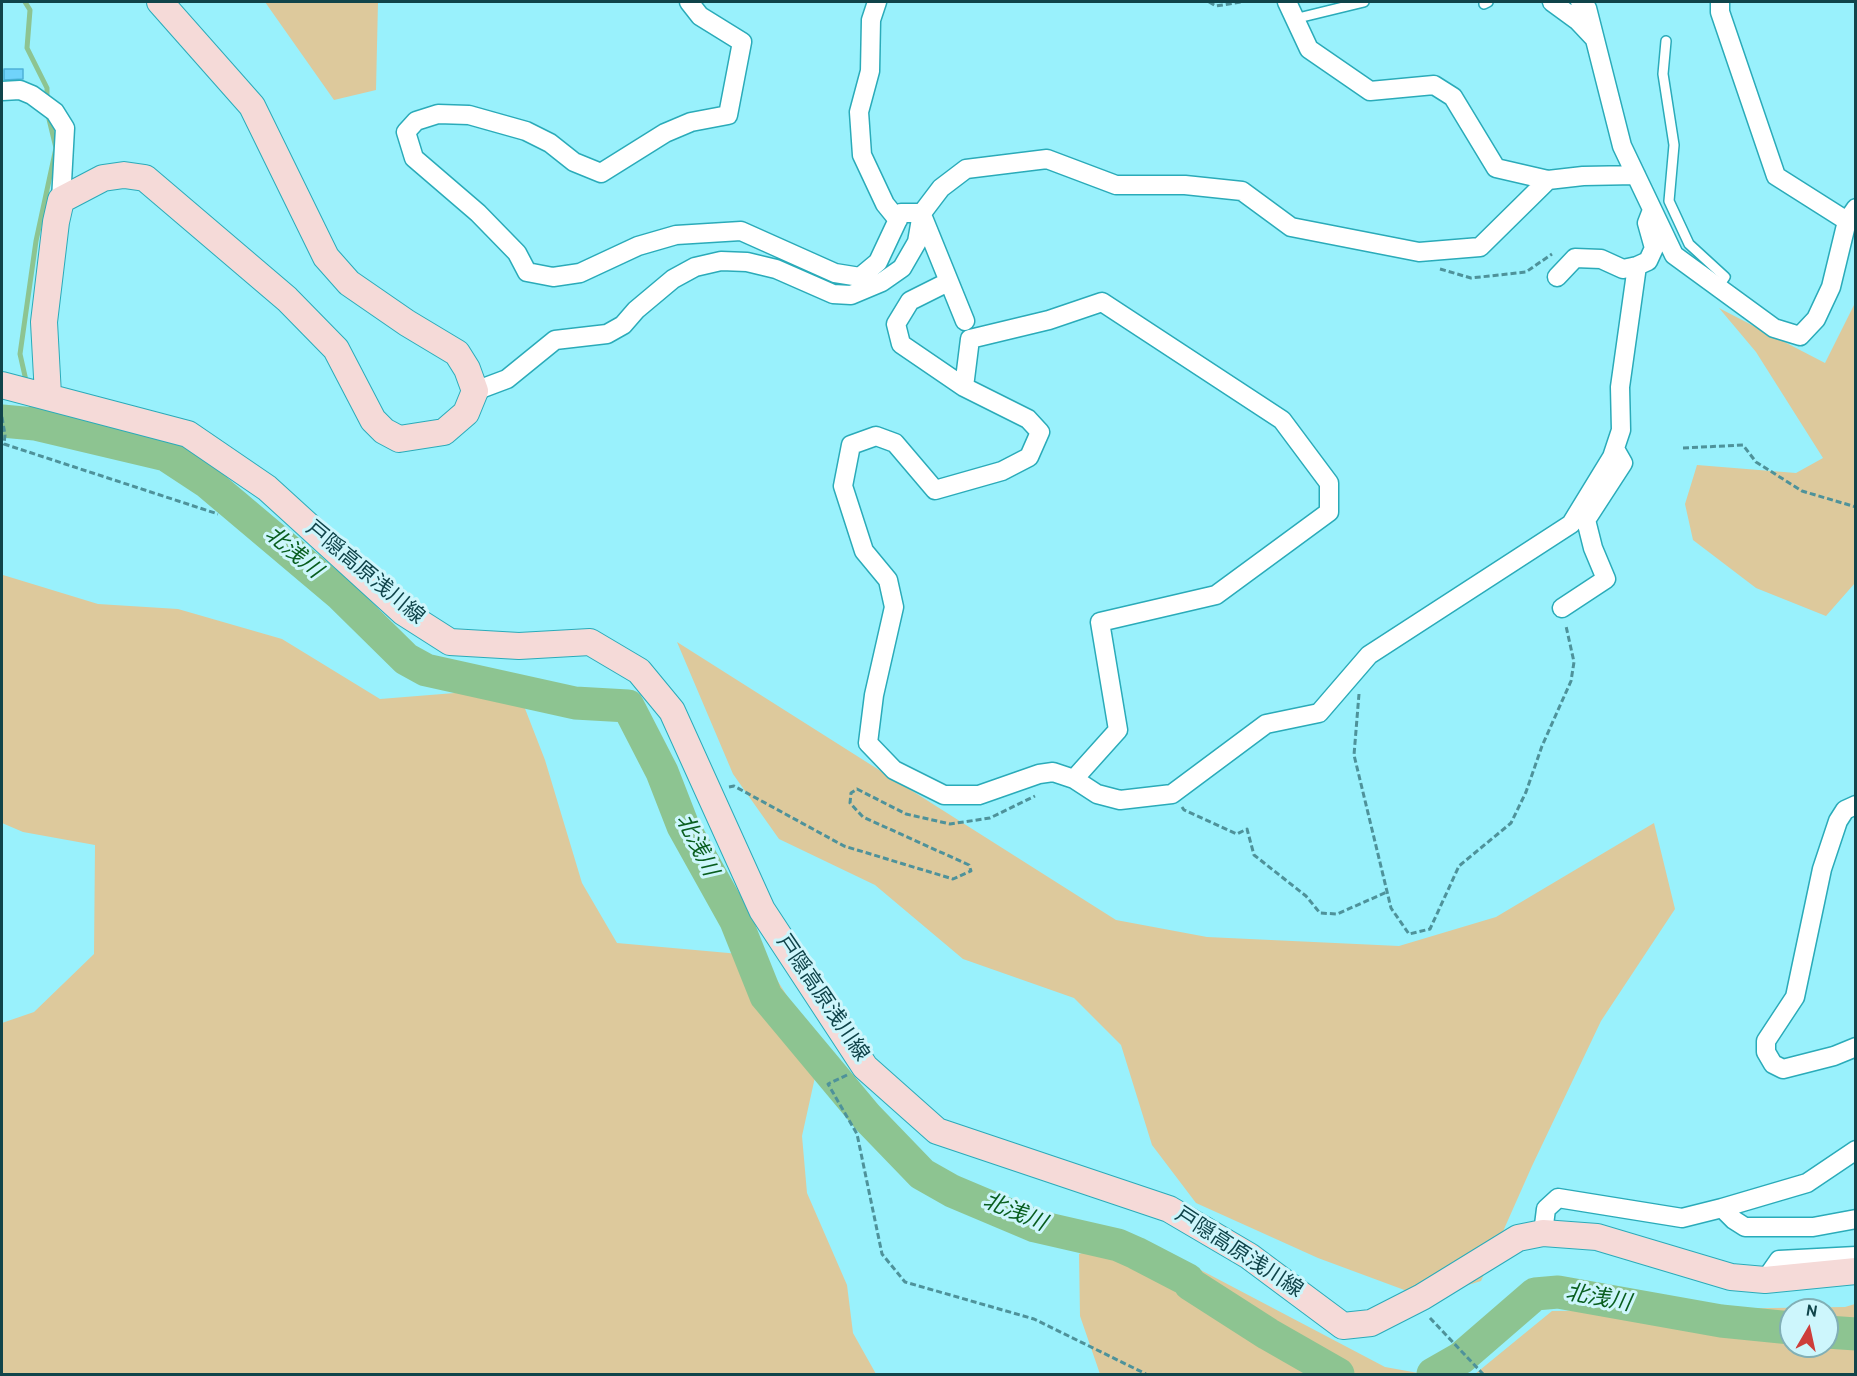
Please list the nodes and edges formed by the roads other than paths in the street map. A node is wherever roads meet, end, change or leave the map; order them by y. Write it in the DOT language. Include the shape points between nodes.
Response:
graph roads {
  1 [pos="160,2"];
  2 [pos="688,2"];
  3 [pos="877,2"];
  4 [pos="1287,2"];
  5 [pos="1364,2"];
  6 [pos="1552,2"];
  7 [pos="1580,2"];
  8 [pos="1720,2"];
  9 [pos="1294,19"];
  10 [pos="1596,40"];
  11 [pos="1666,41"];
  12 [pos="2,91"];
  13 [pos="1636,175"];
  14 [pos="1548,180"];
  15 [pos="61,200"];
  16 [pos="1652,210"];
  17 [pos="922,213"];
  18 [pos="898,220"];
  19 [pos="1851,221"];
  20 [pos="1637,266"];
  21 [pos="1557,277"];
  22 [pos="948,282"];
  23 [pos="1718,287"];
  24 [pos="965,321"];
  25 [pos="5,386"];
  26 [pos="963,387"];
  27 [pos="475,391"];
  28 [pos="43,394"];
  29 [pos="1615,449"];
  30 [pos="1562,608"];
  31 [pos="1074,779"];
  32 [pos="1856,805"];
  33 [pos="1856,1047"];
  34 [pos="1856,1150"];
  35 [pos="1722,1208"];
  36 [pos="1856,1219"];
  37 [pos="1543,1233"];
  38 [pos="1856,1256"];
  39 [pos="1856,1271"];
  40 [pos="1765,1280"];
  1 -- 27 [label="main road" via="252,106 326,257 349,283 457,353"];
  2 -- 18 [label="street" via="700,16 741,42 728,115 691,122 665,133 601,173 574,162 526,131 469,115 438,114 416,121 406,132 414,158 478,213 517,253 528,272 554,277 580,273 638,246 676,235 741,231 835,273 860,277 878,262"];
  3 -- 18 [label="street" via="871,20 870,71 859,112 862,155 885,204"];
  4 -- 9 [label="street"];
  5 -- 9 [label="lane"];
  6 -- 10 [label="street"];
  7 -- 10 [label="street" via="1587,8"];
  8 -- 19 [label="street" via="1720,12 1776,176"];
  9 -- 14 [label="street" via="1309,49 1370,91 1434,85 1454,97 1496,168"];
  10 -- 13 [label="street" via="1622,146"];
  11 -- 23 [label="lane" via="1663,74 1674,146 1670,201 1689,244 1725,277"];
  12 -- 15 [label="street" via="20,90 32,95 55,112 65,128"];
  13 -- 14 [label="street"];
  13 -- 16 [label="street"];
  14 -- 17 [label="street" via="1480,247 1419,252 1290,227 1242,191 1185,185 1116,185 1047,159 966,169 941,188"];
  15 -- 27 [label="main road" via="103,178 145,178 287,299 336,349 373,420 399,438 444,432 466,413"];
  15 -- 28 [label="main road" via="44,322"];
  16 -- 20 [label="street" via="1647,223 1654,248 1648,261"];
  16 -- 23 [label="street" via="1674,255"];
  17 -- 18 [label="street" via="901,213"];
  17 -- 22 [label="street"];
  17 -- 27 [label="street" via="917,242 902,268 882,282 851,295 833,294 776,269 747,262 721,261 695,267 673,279 624,325 607,334 555,340 507,379"];
  19 -- 23 [label="street" via="1831,287 1816,319 1800,336 1774,328"];
  20 -- 21 [label="street" via="1623,269 1601,259 1575,258"];
  20 -- 29 [label="street" via="1620,387 1621,430"];
  22 -- 24 [label="street"];
  22 -- 26 [label="street" via="910,301 896,324 901,344"];
  25 -- 28 [label="main road, 戸隠高原浅川線"];
  26 -- 31 [label="street" via="1028,419 1040,432 1029,457 1002,471 935,490 895,443 876,436 851,445 843,486 864,551 888,580 894,607 874,695 868,743 894,770 944,795 979,795 1053,772"];
  26 -- 31 [label="street" via="970,339 1049,320 1102,302 1282,420 1329,483 1329,512 1216,596 1100,622 1118,730"];
  28 -- 37 [label="main road, 戸隠高原浅川線" via="188,434 267,488 403,612 450,642 519,646 590,642 639,671 672,711 762,910 865,1066 937,1131 1169,1209 1249,1256 1343,1326 1371,1323 1518,1238"];
  29 -- 30 [label="street" via="1623,463 1586,520 1606,579"];
  29 -- 31 [label="street" via="1571,524 1369,655 1319,713 1266,724 1175,792 1120,800 1097,794"];
  32 -- 33 [label="street" via="1845,810 1838,821 1822,869 1795,997 1766,1041 1766,1052 1773,1064 1783,1069"];
  34 -- 35 [label="street" via="1807,1183"];
  35 -- 36 [label="street" via="1745,1227 1813,1227"];
  35 -- 37 [label="street" via="1682,1218 1558,1198 1546,1209"];
  37 -- 40 [label="main road, 戸隠高原浅川線" via="1597,1237 1731,1277"];
  38 -- 40 [label="street" via="1779,1260"];
  39 -- 40 [label="main road, 戸隠高原浅川線"];
}
